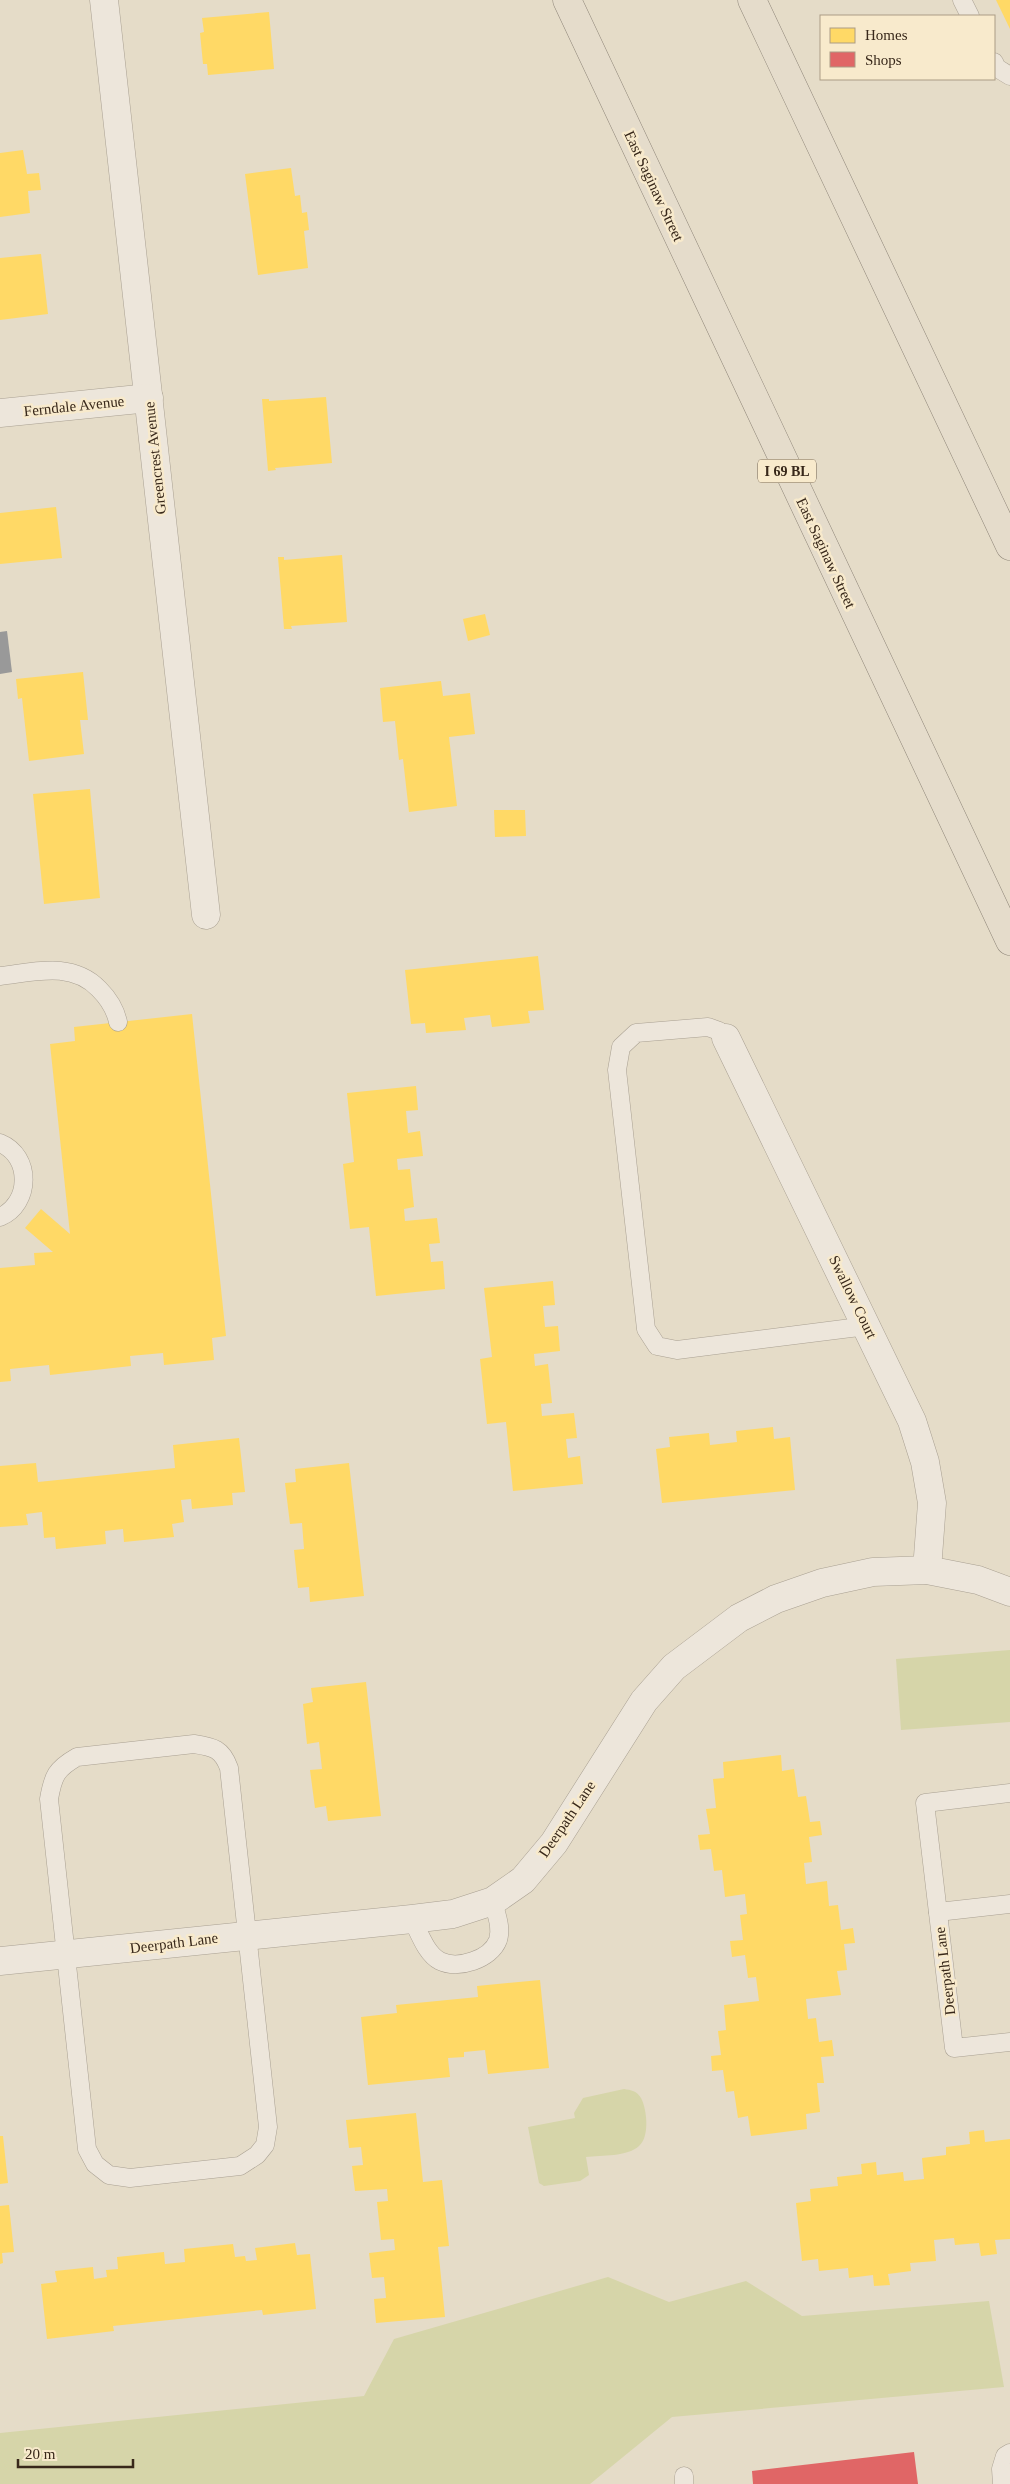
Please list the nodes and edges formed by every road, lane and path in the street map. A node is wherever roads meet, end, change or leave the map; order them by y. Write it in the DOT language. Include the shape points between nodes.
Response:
graph roads {
  1 [pos="104,0"];
  2 [pos="567,0"];
  3 [pos="752,0"];
  4 [pos="962,0"];
  5 [pos="970,15"];
  6 [pos="995,64"];
  7 [pos="1010,76"];
  8 [pos="149,398"];
  9 [pos="0,413"];
  10 [pos="1010,546"];
  11 [pos="206,915"];
  12 [pos="1010,941"];
  13 [pos="0,976"];
  14 [pos="118,1022"];
  15 [pos="726,1038"];
  16 [pos="0,1143"];
  17 [pos="0,1217"];
  18 [pos="867,1326"];
  19 [pos="926,1570"];
  20 [pos="1010,1592"];
  21 [pos="1010,1793"];
  22 [pos="493,1901"];
  23 [pos="1010,1904"];
  24 [pos="938,1912"];
  25 [pos="412,1919"];
  26 [pos="246,1934"];
  27 [pos="66,1955"];
  28 [pos="0,1961"];
  29 [pos="1010,2042"];
  30 [pos="1010,2453"];
  31 [pos="1002,2484"];
  1 -- 8 [label="street, Greencrest Avenue"];
  2 -- 12 [label="main road, East Saginaw Street / I 69 BL"];
  3 -- 10 [label="main road"];
  4 -- 5 [label="lane"];
  6 -- 7 [label="lane"];
  8 -- 9 [label="street, Ferndale Avenue"];
  8 -- 11 [label="street, Greencrest Avenue"];
  13 -- 14 [label="lane" via="52,970 74,972 92,981 108,998"];
  15 -- 18 [label="street, Swallow Court"];
  15 -- 18 [label="lane" via="708,1027 636,1032 621,1047 617,1070 646,1329 657,1346 677,1350"];
  16 -- 17 [label="lane" via="16,1154 25,1180 16,1205"];
  18 -- 19 [label="street, Swallow Court" via="912,1421 925,1462 932,1503"];
  19 -- 20 [label="street, Deerpath Lane" via="978,1580"];
  19 -- 22 [label="street, Deerpath Lane" via="873,1572 822,1583 776,1598 740,1618 674,1667 644,1701 554,1843 523,1880"];
  21 -- 24 [label="lane, Deerpath Lane" via="926,1803"];
  22 -- 25 [label="street, Deerpath Lane" via="454,1914"];
  22 -- 25 [label="lane" via="500,1928 497,1941 489,1951 471,1962 452,1964 440,1961 430,1952"];
  23 -- 24 [label="lane"];
  24 -- 29 [label="lane, Deerpath Lane" via="954,2048"];
  25 -- 26 [label="street, Deerpath Lane"];
  26 -- 27 [label="street, Deerpath Lane"];
  26 -- 27 [label="lane" via="229,1768 224,1756 212,1747 194,1744 77,1757 62,1766 52,1780 49,1799"];
  26 -- 27 [label="lane" via="268,2127 265,2145 257,2156 240,2166 130,2178 109,2175 95,2164 87,2149"];
  27 -- 28 [label="street, Deerpath Lane"];
  30 -- 31 [label="lane" via="1005,2456 1001,2469"];
}
